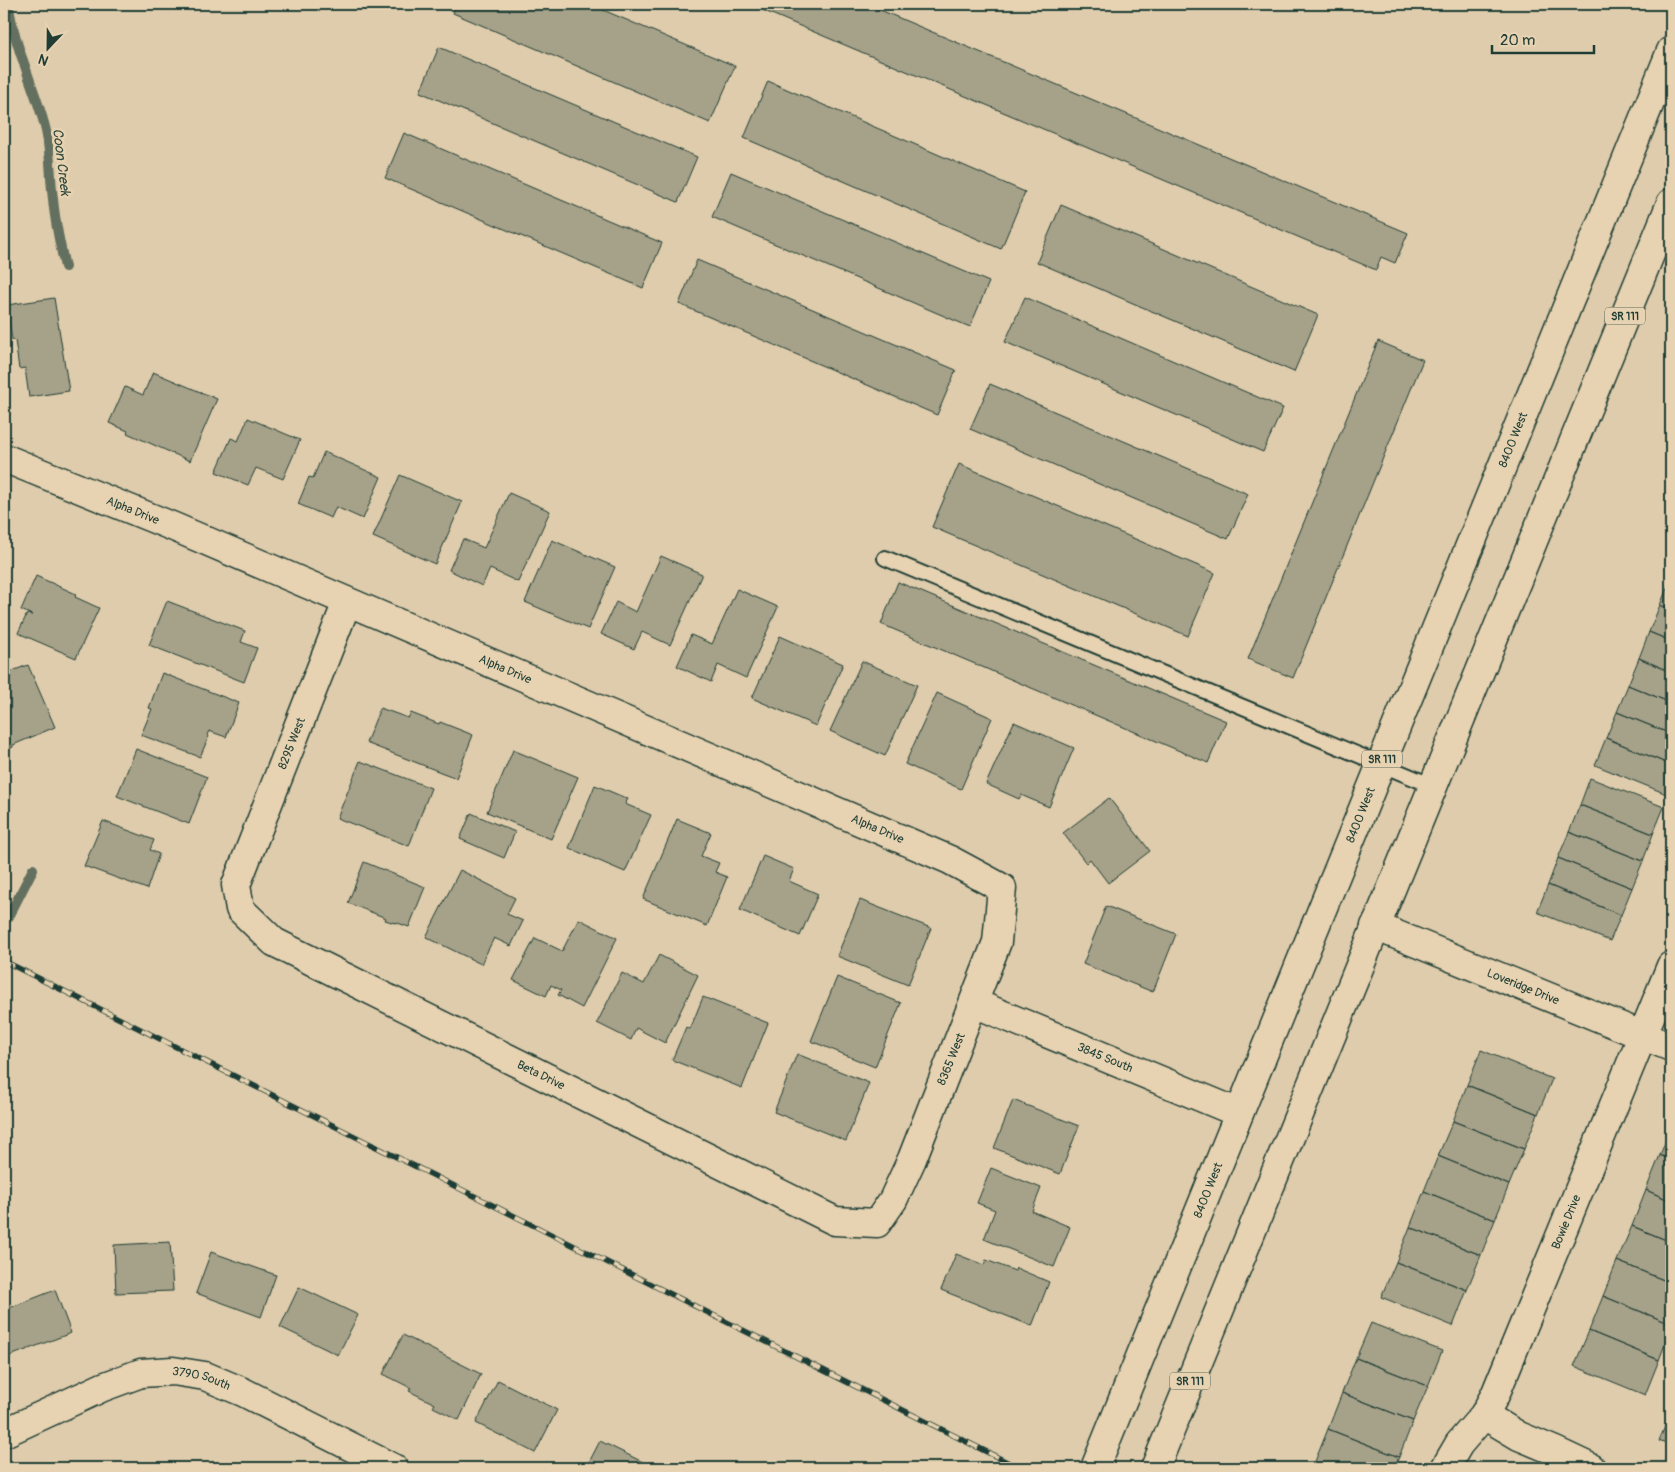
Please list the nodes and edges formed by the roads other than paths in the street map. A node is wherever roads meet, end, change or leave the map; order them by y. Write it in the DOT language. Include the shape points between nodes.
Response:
graph roads {
  1 [pos="1671,51"];
  2 [pos="1671,203"];
  3 [pos="4,458"];
  4 [pos="885,558"];
  5 [pos="347,602"];
  6 [pos="1380,764"];
  7 [pos="1432,786"];
  8 [pos="236,885"];
  9 [pos="1002,888"];
  10 [pos="1376,926"];
  11 [pos="1671,966"];
  12 [pos="974,1003"];
  13 [pos="1643,1035"];
  14 [pos="1671,1046"];
  15 [pos="1239,1113"];
  16 [pos="877,1223"];
  17 [pos="1484,1415"];
  18 [pos="4,1433"];
  19 [pos="394,1468"];
  20 [pos="1095,1468"];
  21 [pos="1155,1468"];
  22 [pos="1445,1468"];
  23 [pos="1591,1468"];
  1 -- 6 [label="street, 8400 West / SR 111"];
  2 -- 7 [label="street, SR 111"];
  3 -- 5 [label="street, Alpha Drive"];
  4 -- 6 [label="lane"];
  5 -- 8 [label="street, 8295 West"];
  5 -- 9 [label="street, Alpha Drive" via="950,860"];
  6 -- 7 [label="lane"];
  6 -- 15 [label="street, 8400 West / SR 111"];
  7 -- 10 [label="street, SR 111"];
  8 -- 16 [label="street, Beta Drive" via="240,909 274,942 835,1221"];
  9 -- 12 [label="street, 8365 West" via="997,942"];
  10 -- 13 [label="street, Loveridge Drive"];
  10 -- 21 [label="street, SR 111"];
  11 -- 13 [label="street, Bowie Drive"];
  12 -- 15 [label="street, 3845 South"];
  12 -- 16 [label="street, 8365 West" via="901,1184"];
  13 -- 14 [label="street, Loveridge Drive"];
  13 -- 17 [label="street, Bowie Drive" via="1508,1365"];
  15 -- 20 [label="street, 8400 West / SR 111"];
  17 -- 22 [label="street, Bowie Drive" via="1459,1444"];
  17 -- 23 [label="street" via="1518,1436"];
  18 -- 19 [label="street, 3790 South" via="141,1373 173,1371 205,1376 243,1392"];
}
